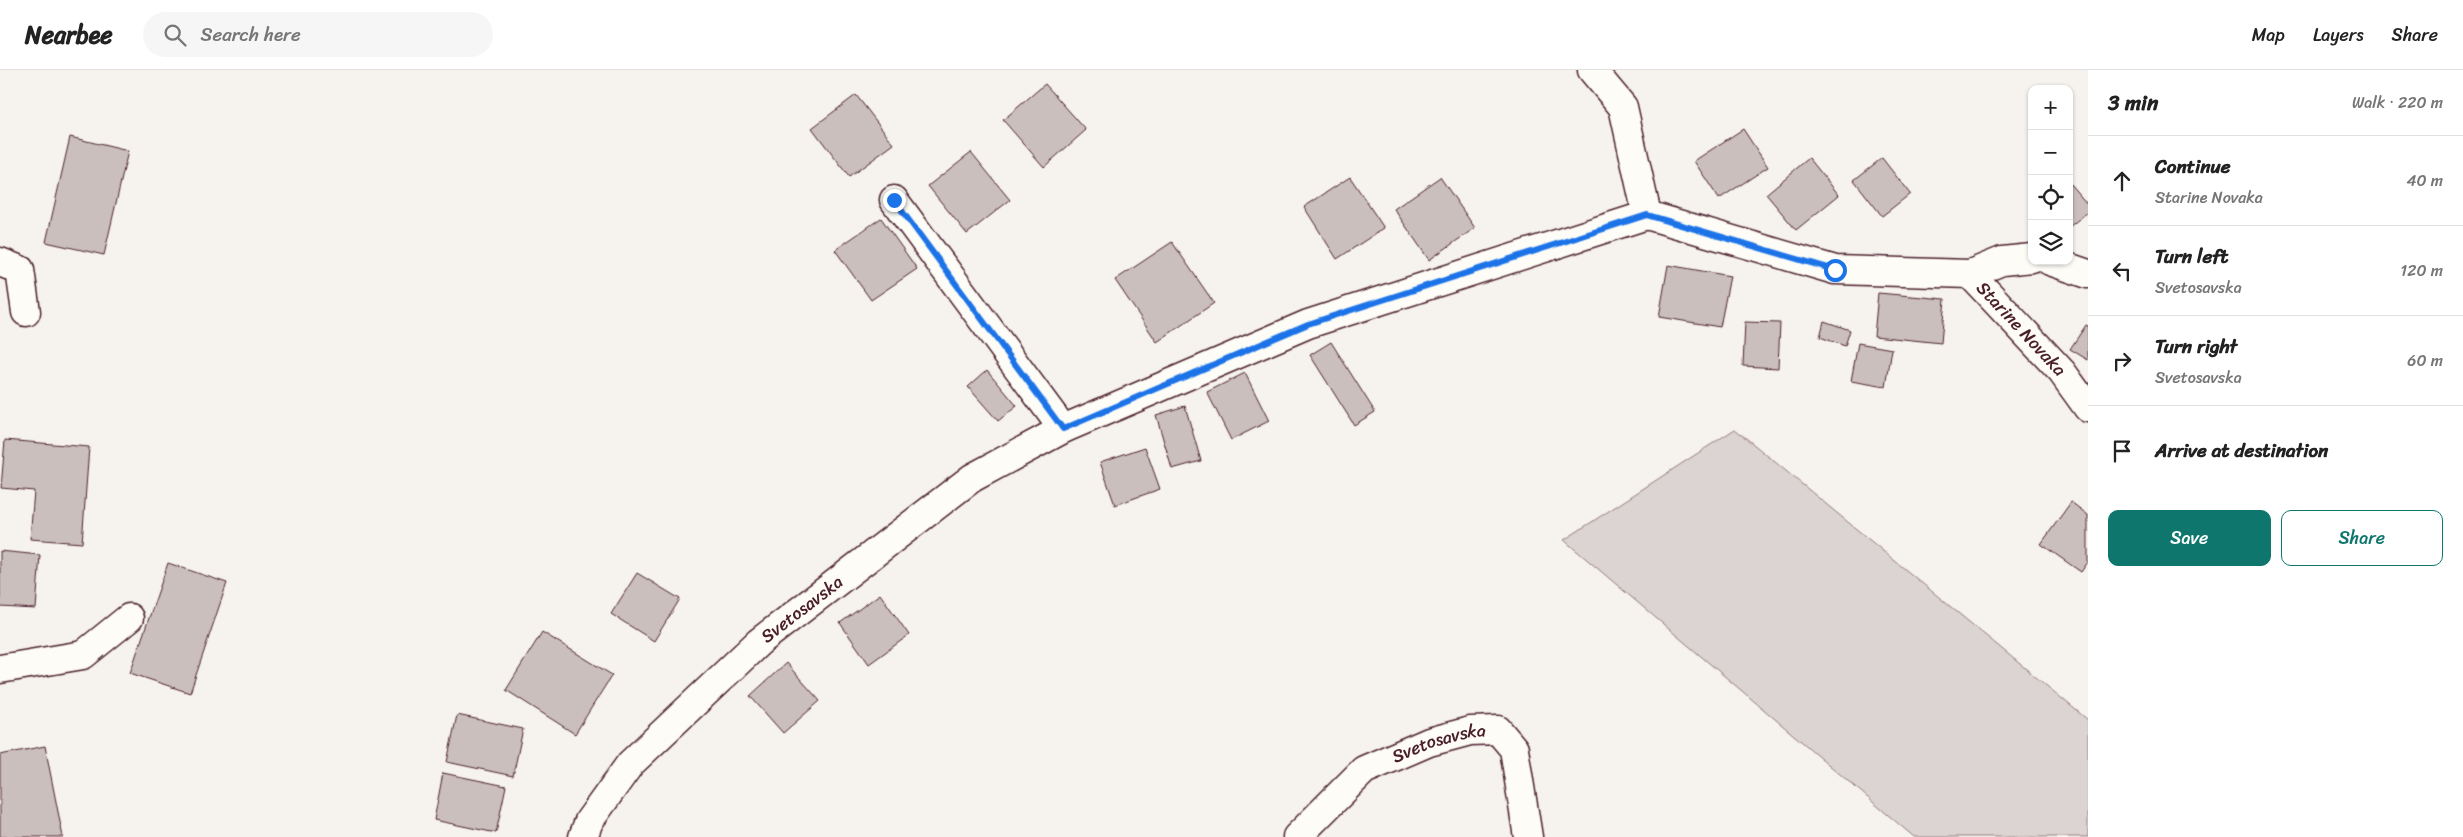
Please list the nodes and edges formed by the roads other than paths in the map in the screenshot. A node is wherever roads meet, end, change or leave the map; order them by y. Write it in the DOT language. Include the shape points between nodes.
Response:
graph roads {
  1 [pos="1592,70"];
  2 [pos="894,200"];
  3 [pos="1647,215"];
  4 [pos="2028,258"];
  5 [pos="0,262"];
  6 [pos="2062,265"];
  7 [pos="1970,274"];
  8 [pos="2088,274"];
  9 [pos="26,312"];
  10 [pos="2088,408"];
  11 [pos="1063,429"];
  12 [pos="129,618"];
  13 [pos="0,669"];
  14 [pos="583,837"];
  15 [pos="1297,837"];
  16 [pos="1528,837"];
  1 -- 3 [label="street" via="1623,108"];
  2 -- 11 [label="street"];
  3 -- 7 [label="street, Starine Novaka" via="1835,270"];
  3 -- 11 [label="street, Svetosavska" via="1308,324"];
  4 -- 7 [label="street, Starine Novaka" via="2002,261"];
  5 -- 9 [label="street" via="20,270"];
  6 -- 8 [label="street"];
  7 -- 10 [label="street, Starine Novaka" via="2062,372"];
  11 -- 14 [label="street, Svetosavska" via="972,478 759,642 630,764 589,821"];
  12 -- 13 [label="street" via="83,655"];
  15 -- 16 [label="street, Svetosavska" via="1364,770 1429,742 1470,731 1498,730 1514,749"];
}
